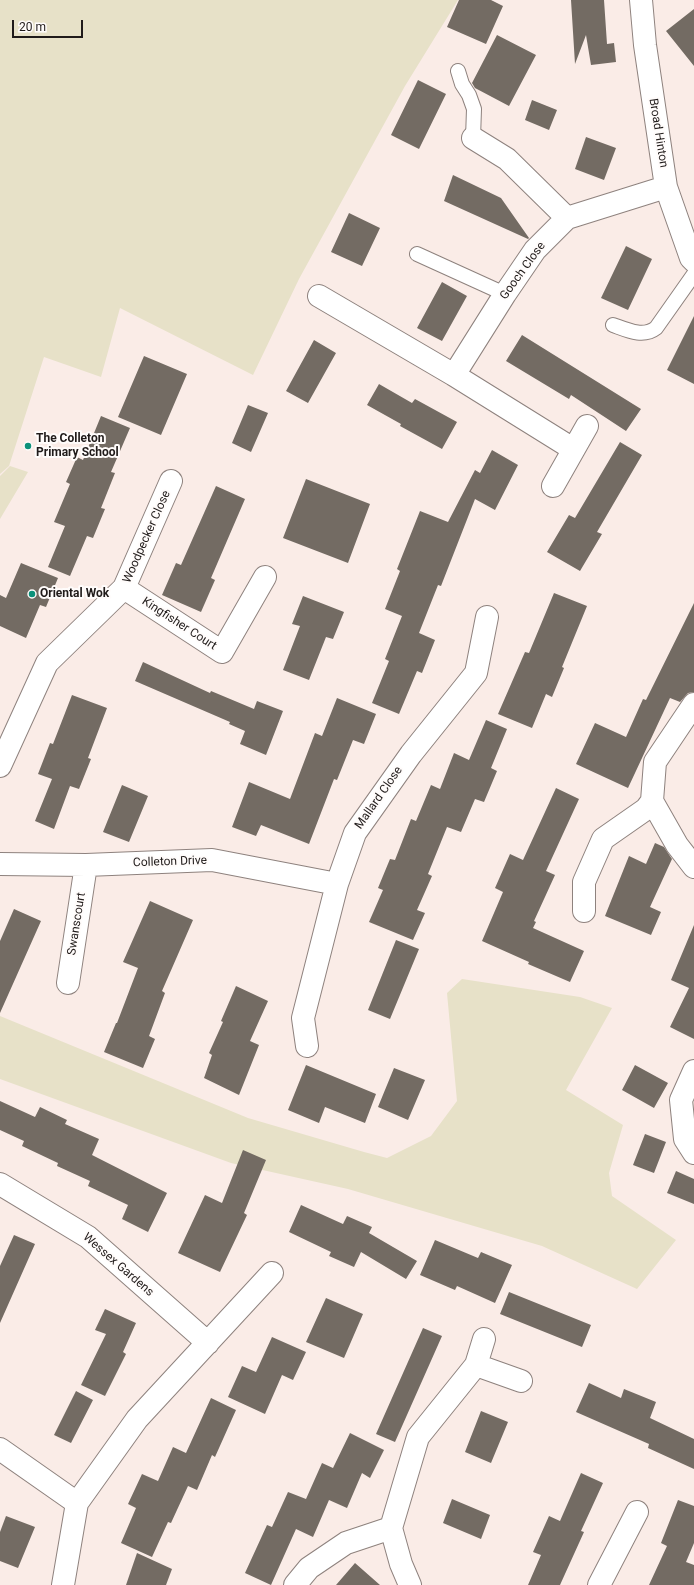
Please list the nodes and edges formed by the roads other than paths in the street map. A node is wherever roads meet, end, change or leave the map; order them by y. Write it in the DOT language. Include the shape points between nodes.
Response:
graph roads {
  1 [pos="641,0"];
  2 [pos="458,71"];
  3 [pos="473,138"];
  4 [pos="666,187"];
  5 [pos="567,218"];
  6 [pos="417,254"];
  7 [pos="694,261"];
  8 [pos="694,274"];
  9 [pos="505,294"];
  10 [pos="319,296"];
  11 [pos="613,325"];
  12 [pos="454,375"];
  13 [pos="587,426"];
  14 [pos="573,449"];
  15 [pos="171,481"];
  16 [pos="554,486"];
  17 [pos="265,577"];
  18 [pos="124,588"];
  19 [pos="487,617"];
  20 [pos="694,704"];
  21 [pos="0,766"];
  22 [pos="652,801"];
  23 [pos="0,864"];
  24 [pos="86,865"];
  25 [pos="694,867"];
  26 [pos="337,884"];
  27 [pos="584,911"];
  28 [pos="68,983"];
  29 [pos="307,1046"];
  30 [pos="694,1071"];
  31 [pos="694,1153"];
  32 [pos="0,1184"];
  33 [pos="272,1273"];
  34 [pos="484,1339"];
  35 [pos="208,1343"];
  36 [pos="476,1365"];
  37 [pos="521,1380"];
  38 [pos="2,1454"];
  39 [pos="77,1503"];
  40 [pos="637,1512"];
  41 [pos="391,1528"];
  42 [pos="601,1584"];
  43 [pos="63,1585"];
  44 [pos="295,1585"];
  45 [pos="410,1585"];
  1 -- 4 [label="street, Broad Hinton"];
  2 -- 3 [label="lane" via="474,109"];
  3 -- 5 [label="street" via="507,159"];
  4 -- 5 [label="street, Gooch Close"];
  4 -- 7 [label="street, Broad Hinton"];
  5 -- 9 [label="street, Gooch Close" via="535,250"];
  6 -- 9 [label="lane"];
  8 -- 11 [label="lane" via="656,328 650,332 633,332"];
  9 -- 12 [label="street, Gooch Close"];
  10 -- 12 [label="street"];
  12 -- 14 [label="street"];
  13 -- 14 [label="street"];
  14 -- 16 [label="street"];
  15 -- 18 [label="street, Woodpecker Close"];
  17 -- 18 [label="street, Kingfisher Court" via="222,652"];
  18 -- 21 [label="street, Woodpecker Close" via="48,663"];
  19 -- 26 [label="street, Mallard Close" via="476,673 411,754 355,833"];
  20 -- 22 [label="street" via="655,762"];
  22 -- 25 [label="street" via="676,845"];
  22 -- 27 [label="street" via="646,809 603,839 584,882"];
  23 -- 24 [label="street, Colleton Drive"];
  24 -- 26 [label="street, Colleton Drive" via="212,860"];
  24 -- 28 [label="street, Swanscourt"];
  26 -- 29 [label="street, Mallard Close" via="303,1018"];
  30 -- 31 [label="street" via="681,1100 685,1139"];
  32 -- 35 [label="street, Wessex Gardens" via="88,1237"];
  33 -- 35 [label="street"];
  34 -- 36 [label="street"];
  35 -- 39 [label="street" via="136,1419"];
  36 -- 37 [label="street"];
  36 -- 41 [label="street" via="418,1437"];
  38 -- 39 [label="street"];
  39 -- 43 [label="street"];
  40 -- 42 [label="street"];
  41 -- 44 [label="street" via="346,1543 309,1568"];
  41 -- 45 [label="street" via="400,1564"];
}
